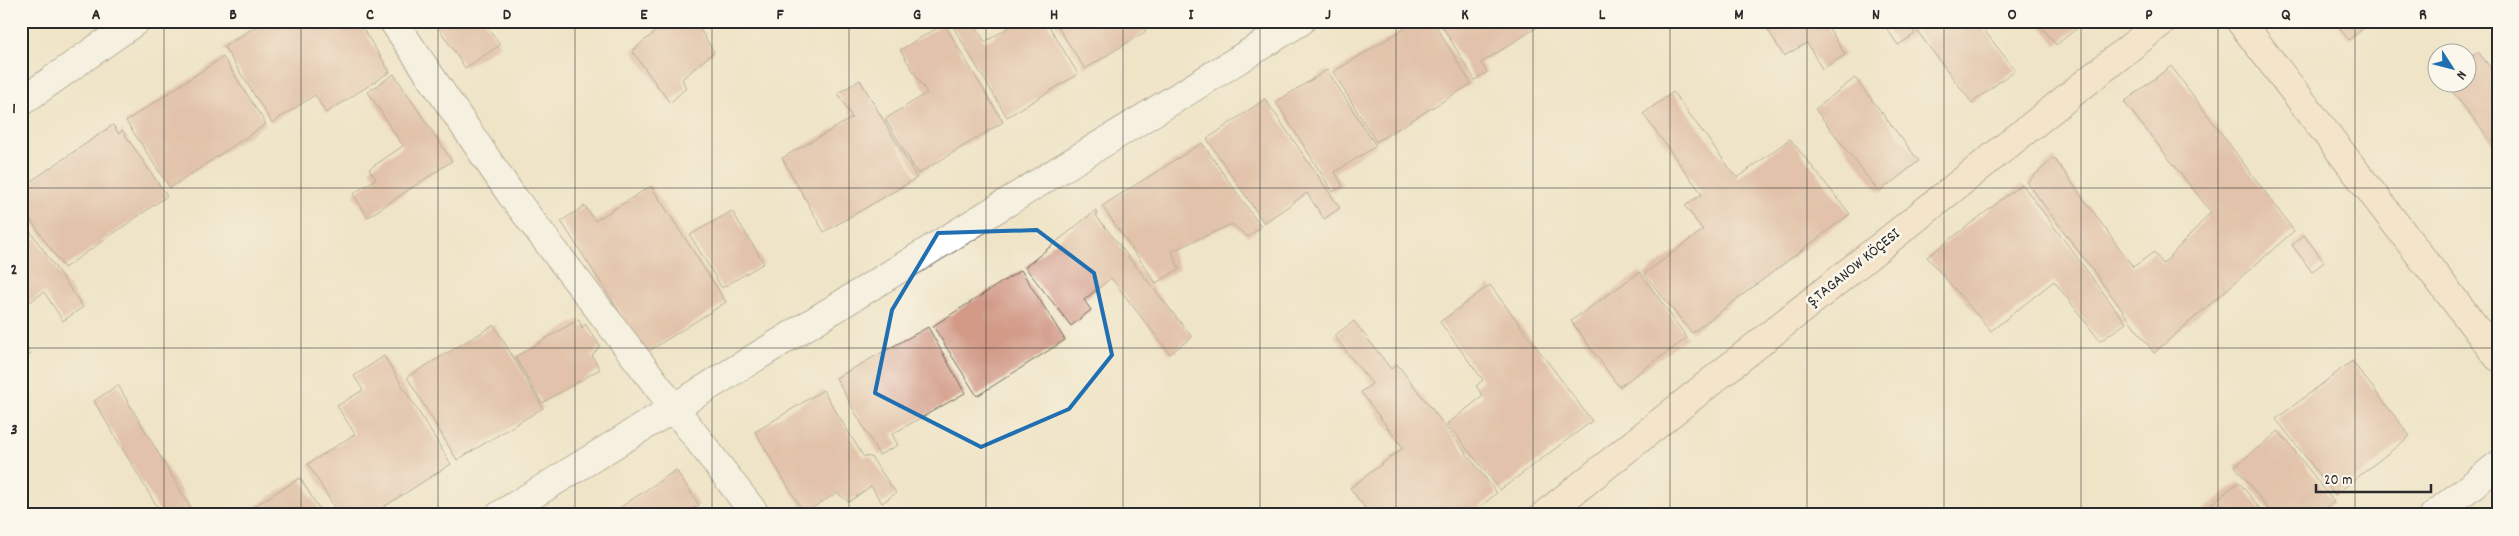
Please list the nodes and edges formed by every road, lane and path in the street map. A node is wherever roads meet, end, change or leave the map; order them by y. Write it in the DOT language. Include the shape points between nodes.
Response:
graph roads {
  1 [pos="136,21"];
  2 [pos="393,21"];
  3 [pos="1301,21"];
  4 [pos="2164,21"];
  5 [pos="2240,21"];
  6 [pos="21,102"];
  7 [pos="2498,357"];
  8 [pos="674,406"];
  9 [pos="2498,464"];
  10 [pos="500,515"];
  11 [pos="756,515"];
  12 [pos="1544,515"];
  13 [pos="2434,515"];
  1 -- 6 [label="street"];
  2 -- 8 [label="street" via="510,193"];
  3 -- 8 [label="street"];
  4 -- 12 [label="street, Ş.TAGANOW KÖÇESI"];
  5 -- 7 [label="street"];
  8 -- 10 [label="street"];
  8 -- 11 [label="street"];
  9 -- 13 [label="street"];
}
